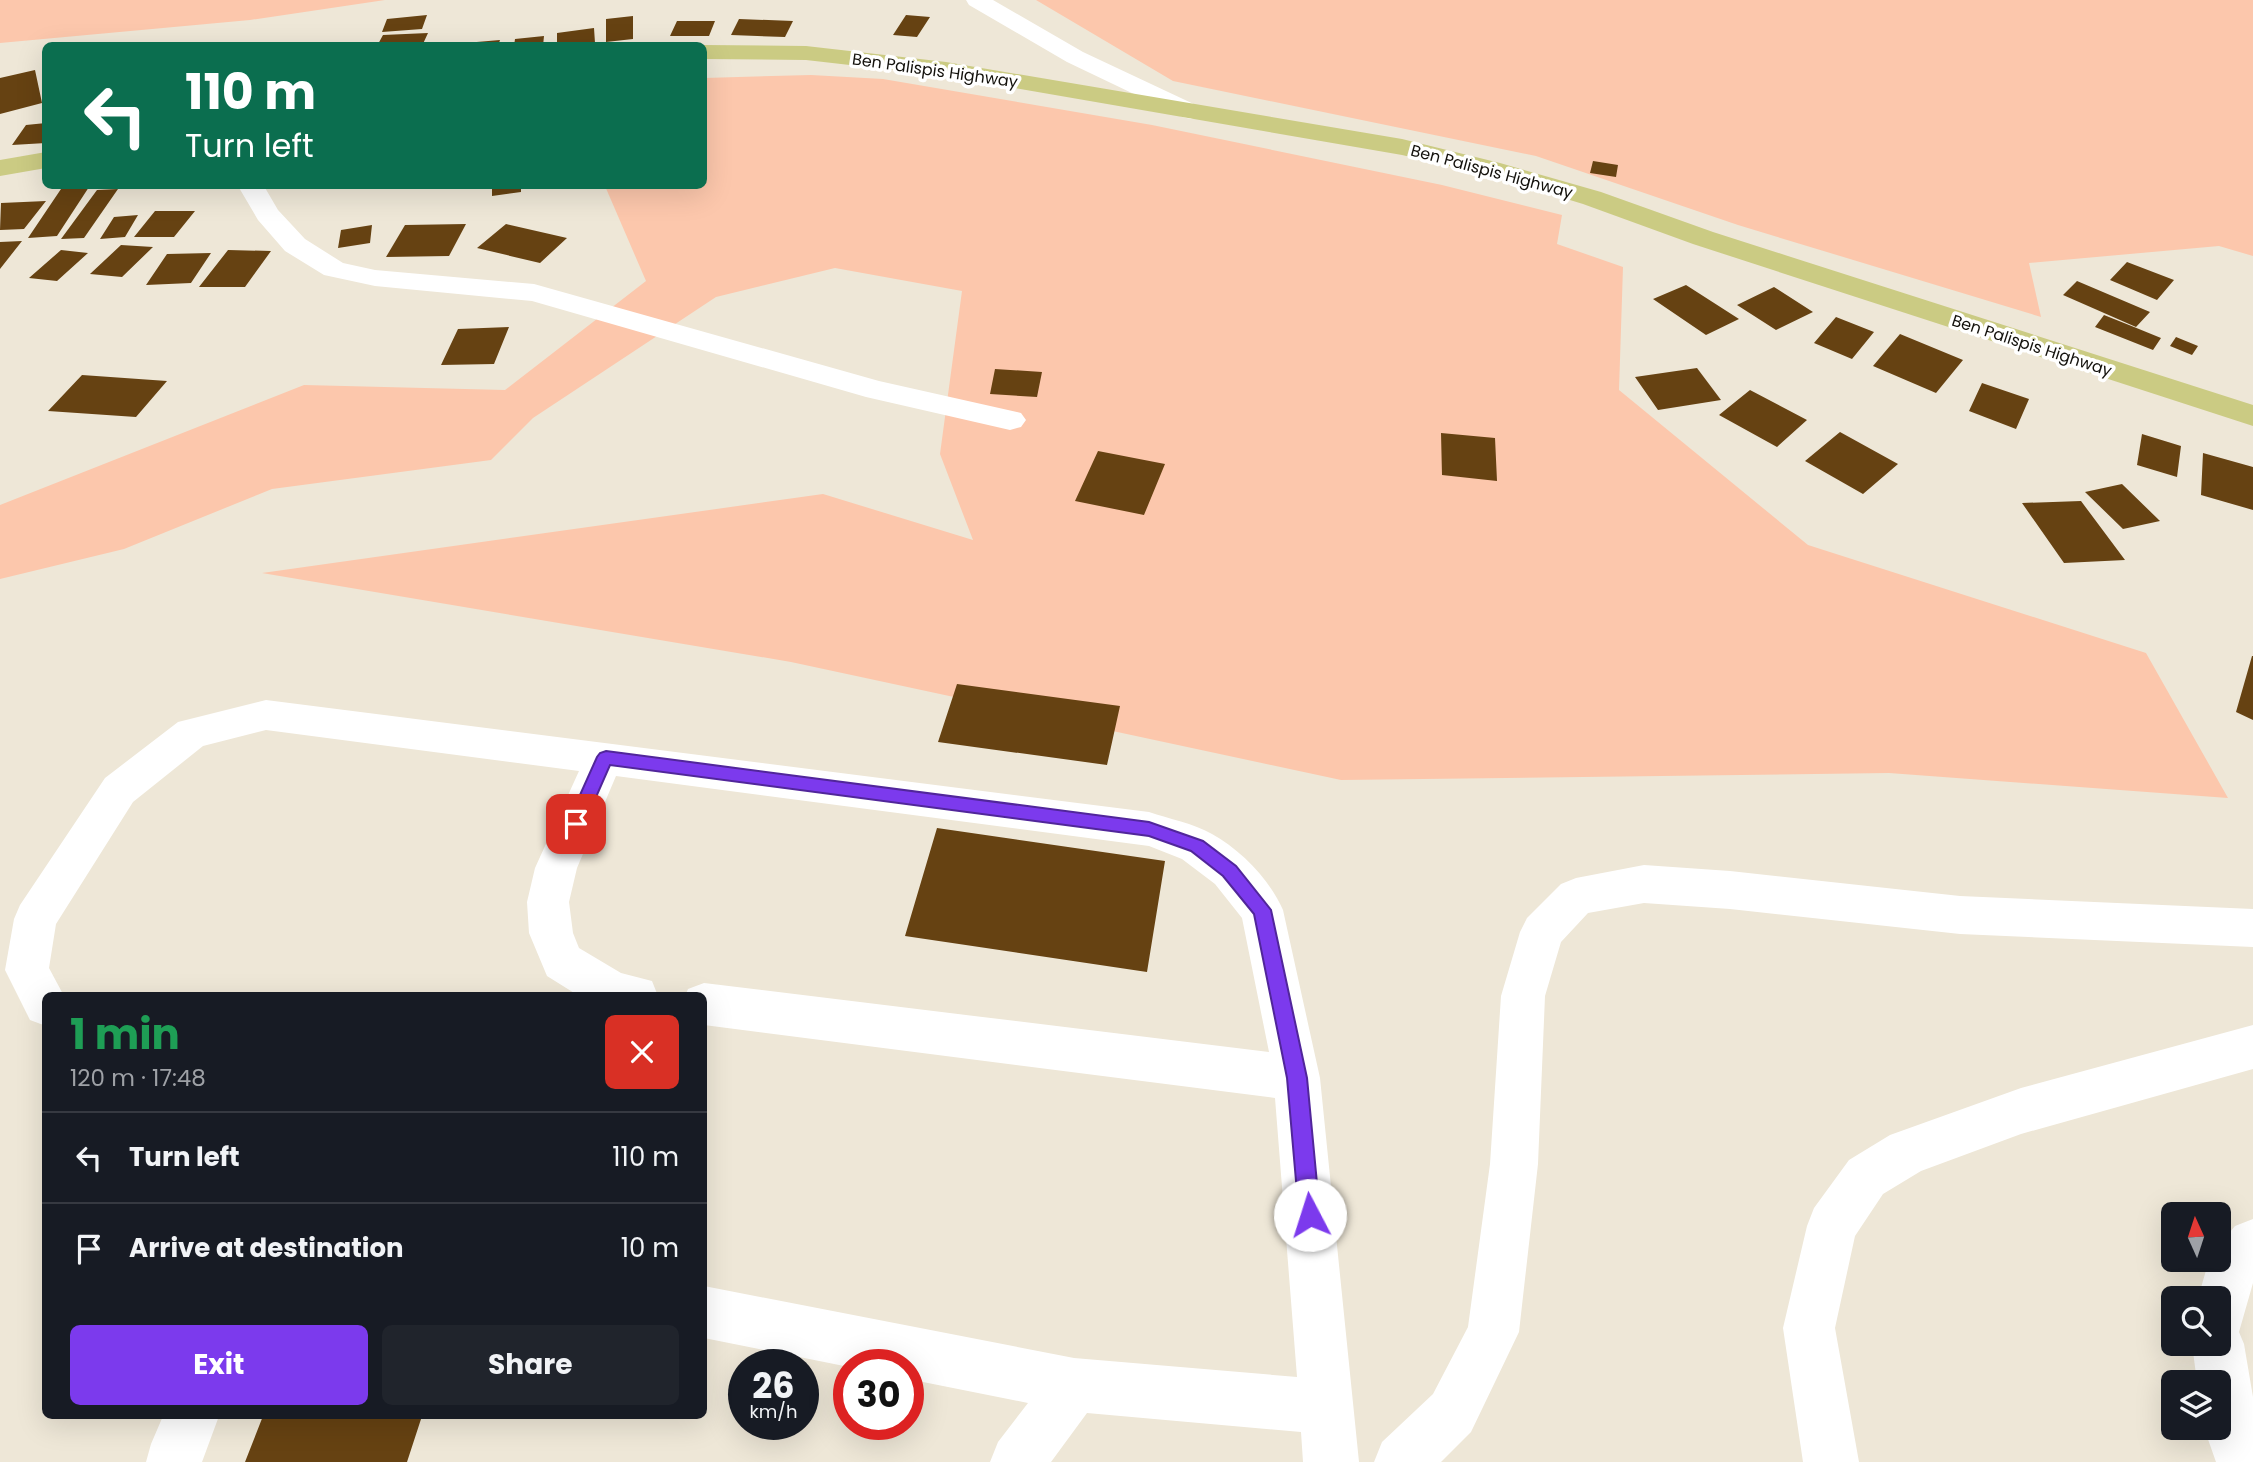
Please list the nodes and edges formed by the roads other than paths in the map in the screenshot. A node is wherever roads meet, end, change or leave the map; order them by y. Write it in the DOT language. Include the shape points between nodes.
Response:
graph roads {
  1 [pos="977,0"];
  2 [pos="707,52"];
  3 [pos="1191,112"];
  4 [pos="42,161"];
  5 [pos="0,168"];
  6 [pos="253,189"];
  7 [pos="2253,416"];
  8 [pos="1010,419"];
  9 [pos="606,757"];
  10 [pos="2253,928"];
  11 [pos="612,992"];
  12 [pos="42,998"];
  13 [pos="707,1004"];
  14 [pos="2253,1047"];
  15 [pos="1297,1078"];
  16 [pos="2253,1244"];
  17 [pos="2225,1286"];
  18 [pos="707,1313"];
  19 [pos="2220,1356"];
  20 [pos="1074,1385"];
  21 [pos="1327,1407"];
  22 [pos="190,1419"];
  23 [pos="174,1462"];
  24 [pos="1018,1462"];
  25 [pos="1331,1462"];
  26 [pos="1402,1462"];
  27 [pos="1831,1462"];
  28 [pos="2245,1462"];
  1 -- 3 [label="street" via="1075,57"];
  2 -- 3 [label="main road, Ben Palispis Highway" via="867,59"];
  3 -- 7 [label="main road, Ben Palispis Highway" via="1402,147 1491,168"];
  4 -- 5 [label="main road"];
  6 -- 8 [label="street" via="267,214 295,245 334,269 375,278 534,293 877,390"];
  9 -- 11 [label="street" via="556,867 548,901 551,933 562,962"];
  9 -- 12 [label="street" via="266,715 192,733 119,790 36,919 27,970"];
  9 -- 15 [label="street" via="1149,829 1197,846 1230,871 1262,910"];
  10 -- 26 [label="street" via="1960,915 1644,884 1576,897 1542,932 1523,996 1514,1164 1493,1332 1452,1413"];
  13 -- 15 [label="street"];
  14 -- 27 [label="street" via="2021,1111 1907,1152 1866,1177 1832,1226 1809,1328"];
  15 -- 21 [label="street"];
  16 -- 17 [label="street" via="2228,1272"];
  18 -- 20 [label="street"];
  19 -- 28 [label="street" via="2231,1428"];
  20 -- 21 [label="street"];
  20 -- 24 [label="street"];
  21 -- 25 [label="street"];
  22 -- 23 [label="street"];
}
